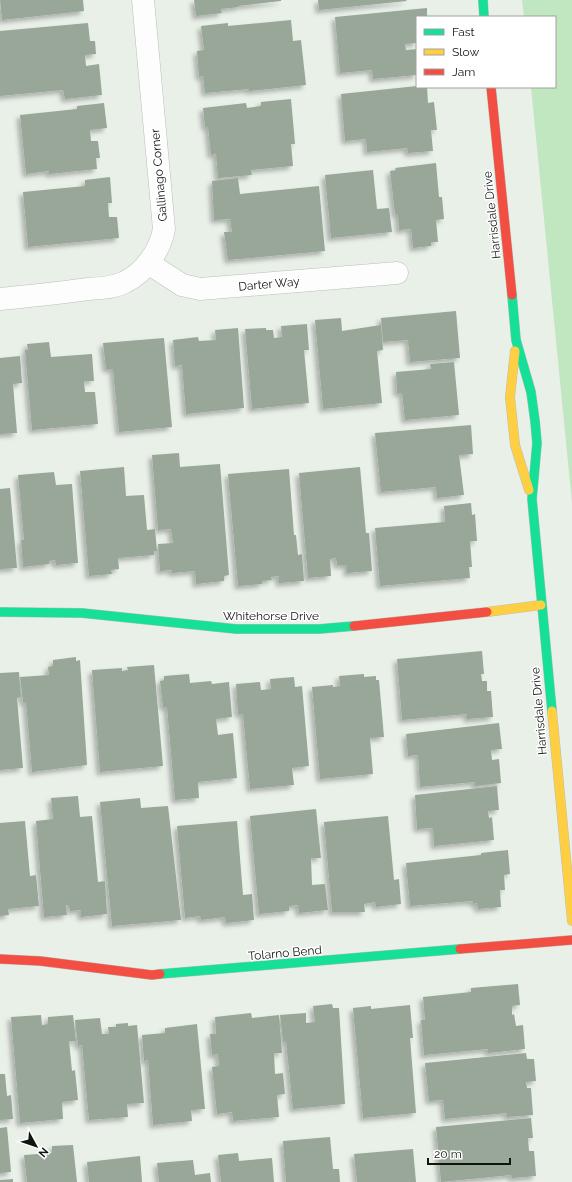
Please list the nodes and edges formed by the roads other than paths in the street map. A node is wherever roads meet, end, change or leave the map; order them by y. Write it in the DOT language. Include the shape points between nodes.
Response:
graph roads {
  1 [pos="143,0"];
  2 [pos="483,0"];
  3 [pos="484,16"];
  4 [pos="491,88"];
  5 [pos="148,263"];
  6 [pos="397,273"];
  7 [pos="0,299"];
  8 [pos="516,340"];
  9 [pos="532,499"];
  10 [pos="542,605"];
  11 [pos="0,612"];
  12 [pos="572,921"];
  13 [pos="572,940"];
  14 [pos="0,959"];
  1 -- 5 [label="street, Gallinago Corner" via="164,229 160,244"];
  2 -- 3 [label="street"];
  4 -- 8 [label="street, Harrisdale Drive"];
  5 -- 6 [label="street, Darter Way" via="182,285 200,289"];
  5 -- 7 [label="street, Gallinago Corner" via="125,282 113,286"];
  8 -- 9 [label="street, Harrisdale Drive" via="531,392 536,421 537,443"];
  8 -- 9 [label="street, Harrisdale Drive" via="510,397 515,445"];
  9 -- 10 [label="street, Harrisdale Drive"];
  10 -- 11 [label="street, Whitehorse Drive" via="319,628 236,629 82,613"];
  10 -- 12 [label="street, Harrisdale Drive"];
  13 -- 14 [label="street, Tolarno Bend" via="152,975 40,961"];
}
